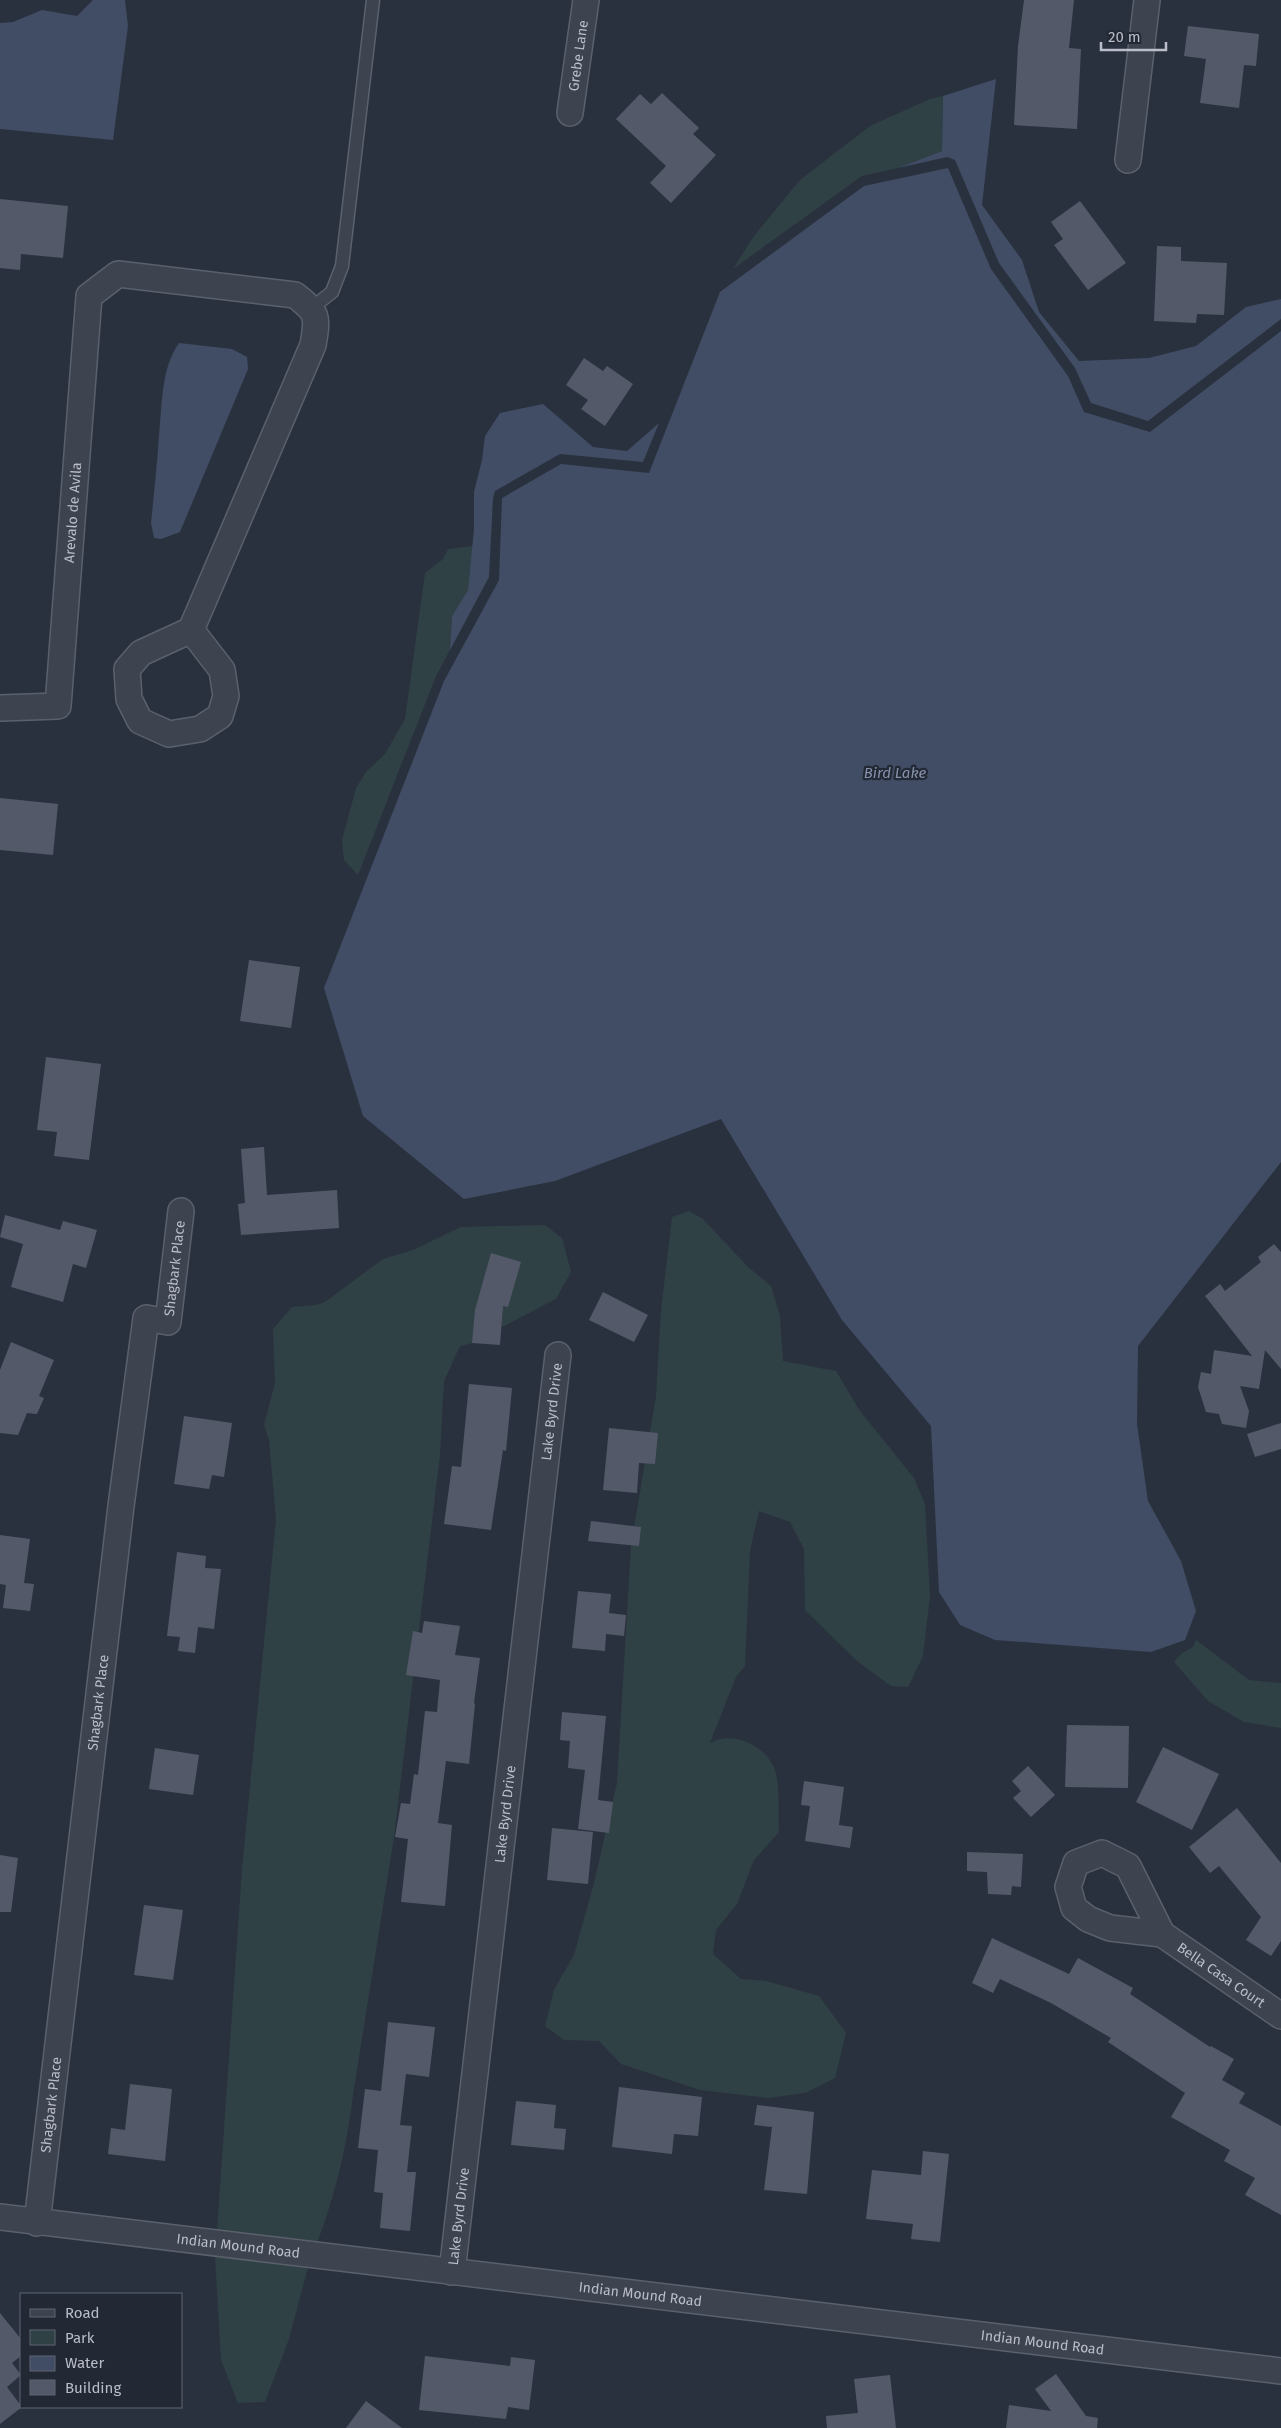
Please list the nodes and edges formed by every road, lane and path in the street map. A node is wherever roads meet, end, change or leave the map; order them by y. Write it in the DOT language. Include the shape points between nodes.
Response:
graph roads {
  1 [pos="373,0"];
  2 [pos="586,0"];
  3 [pos="1147,0"];
  4 [pos="570,113"];
  5 [pos="1128,160"];
  6 [pos="312,308"];
  7 [pos="192,630"];
  8 [pos="0,708"];
  9 [pos="181,1211"];
  10 [pos="558,1355"];
  11 [pos="1162,1934"];
  12 [pos="1281,2016"];
  13 [pos="0,2217"];
  14 [pos="37,2222"];
  15 [pos="452,2272"];
  16 [pos="1281,2371"];
  1 -- 6 [label="lane" via="342,266 332,292"];
  2 -- 4 [label="street, Grebe Lane"];
  3 -- 5 [label="street"];
  6 -- 7 [label="street" via="317,324 314,345"];
  6 -- 8 [label="street, Arevalo de Avila" via="295,296 118,274 89,296 58,706"];
  7 -- 7 [label="street" via="222,670 226,696 220,716 200,729 169,734 140,721 129,699 127,669 140,653"];
  9 -- 14 [label="street, Shagbark Place" via="168,1322 146,1318 120,1506"];
  10 -- 15 [label="street, Lake Byrd Drive"];
  11 -- 12 [label="street, Bella Casa Court"];
  13 -- 14 [label="street, Indian Mound Road"];
  14 -- 15 [label="street, Indian Mound Road"];
  15 -- 16 [label="street, Indian Mound Road"];
}
